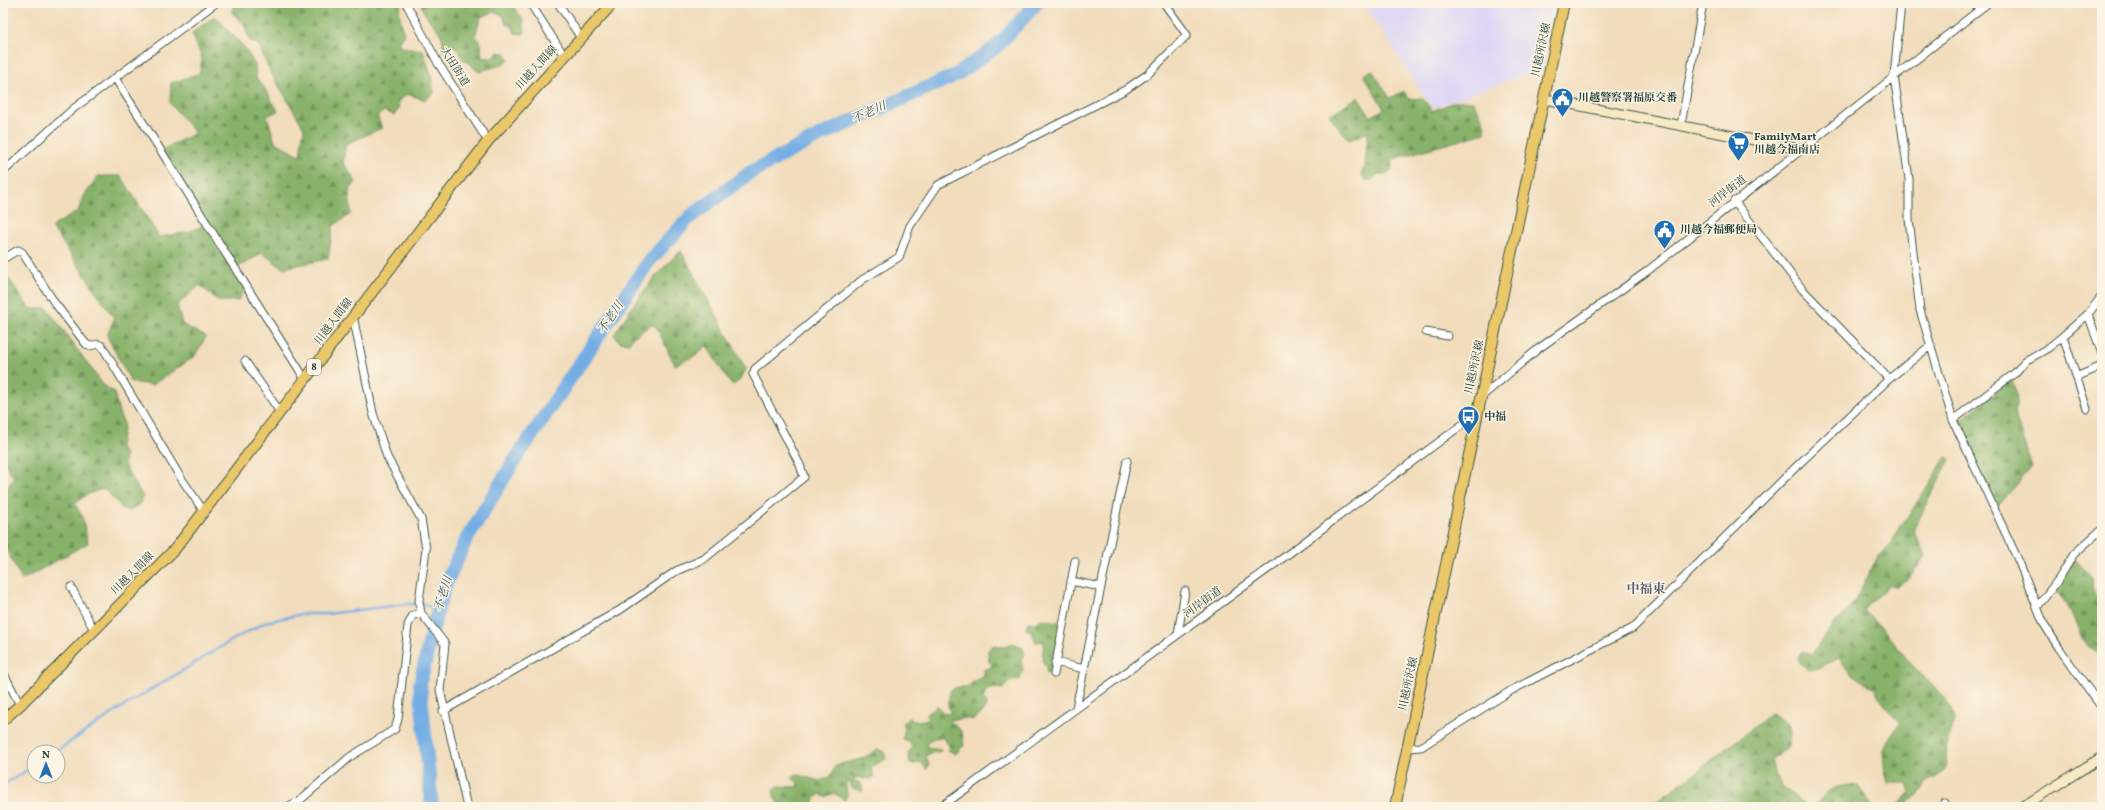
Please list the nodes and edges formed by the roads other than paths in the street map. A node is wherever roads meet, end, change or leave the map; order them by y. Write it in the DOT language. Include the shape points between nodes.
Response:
graph roads {
  1 [pos="216,3"];
  2 [pos="406,3"];
  3 [pos="530,3"];
  4 [pos="558,3"];
  5 [pos="613,3"];
  6 [pos="1164,3"];
  7 [pos="1564,3"];
  8 [pos="1703,3"];
  9 [pos="1901,3"];
  10 [pos="1988,3"];
  11 [pos="581,38"];
  12 [pos="564,57"];
  13 [pos="1894,76"];
  14 [pos="115,78"];
  15 [pos="1545,100"];
  16 [pos="1681,125"];
  17 [pos="488,141"];
  18 [pos="1800,149"];
  19 [pos="3,172"];
  20 [pos="1734,201"];
  21 [pos="3,259"];
  22 [pos="2102,296"];
  23 [pos="2088,314"];
  24 [pos="353,316"];
  25 [pos="1426,332"];
  26 [pos="1448,336"];
  27 [pos="2063,336"];
  28 [pos="1931,345"];
  29 [pos="2102,354"];
  30 [pos="245,361"];
  31 [pos="2102,366"];
  32 [pos="2076,377"];
  33 [pos="305,379"];
  34 [pos="1889,379"];
  35 [pos="1481,397"];
  36 [pos="2087,409"];
  37 [pos="280,412"];
  38 [pos="1477,416"];
  39 [pos="1952,420"];
  40 [pos="1127,461"];
  41 [pos="204,513"];
  42 [pos="2102,529"];
  43 [pos="1075,561"];
  44 [pos="1071,581"];
  45 [pos="71,587"];
  46 [pos="1101,587"];
  47 [pos="1185,591"];
  48 [pos="2038,606"];
  49 [pos="421,613"];
  50 [pos="94,630"];
  51 [pos="1178,634"];
  52 [pos="1055,662"];
  53 [pos="1084,669"];
  54 [pos="3,672"];
  55 [pos="1054,674"];
  56 [pos="20,705"];
  57 [pos="1076,708"];
  58 [pos="2102,708"];
  59 [pos="444,711"];
  60 [pos="3,720"];
  61 [pos="1408,748"];
  62 [pos="2102,757"];
  63 [pos="287,807"];
  64 [pos="467,807"];
  65 [pos="942,807"];
  66 [pos="1395,807"];
  67 [pos="2022,807"];
  1 -- 14 [label="street"];
  2 -- 17 [label="street, 大田街道" via="438,63"];
  3 -- 12 [label="street"];
  4 -- 11 [label="street"];
  5 -- 11 [label="main road, 川越入間線 / 8"];
  6 -- 59 [label="street" via="1187,35 1148,74 1125,90 938,185 910,226 899,257 862,280 755,369 753,374 804,477 704,558 676,572 620,610"];
  7 -- 15 [label="main road, 川越所沢線"];
  8 -- 16 [label="street"];
  9 -- 13 [label="street"];
  10 -- 13 [label="street, 河岸街道"];
  11 -- 12 [label="main road, 川越入間線 / 8"];
  12 -- 17 [label="main road, 川越入間線 / 8"];
  13 -- 18 [label="street, 河岸街道"];
  13 -- 28 [label="street" via="1909,179 1912,255 1920,310"];
  14 -- 19 [label="street" via="73,109"];
  14 -- 33 [label="street"];
  15 -- 16 [label="street"];
  15 -- 35 [label="main road, 川越所沢線"];
  16 -- 18 [label="street"];
  17 -- 24 [label="main road, 川越入間線 / 8"];
  18 -- 20 [label="street, 河岸街道"];
  20 -- 34 [label="street" via="1804,290"];
  20 -- 35 [label="street, 河岸街道" via="1646,272 1538,350"];
  21 -- 41 [label="street" via="18,250 22,252 54,302 86,344 102,346"];
  22 -- 23 [label="street"];
  23 -- 27 [label="street"];
  23 -- 29 [label="street"];
  24 -- 33 [label="main road, 川越入間線 / 8"];
  24 -- 49 [label="street" via="370,399 387,457 421,519 426,549 419,601"];
  25 -- 26 [label="street"];
  27 -- 32 [label="street"];
  27 -- 39 [label="street" via="2025,361 2015,373"];
  28 -- 34 [label="street"];
  28 -- 39 [label="street"];
  30 -- 37 [label="street"];
  31 -- 32 [label="street"];
  32 -- 36 [label="street"];
  33 -- 37 [label="main road, 川越入間線 / 8"];
  34 -- 61 [label="street" via="1633,628 1512,690 1421,746"];
  35 -- 38 [label="main road, 川越所沢線"];
  37 -- 41 [label="main road, 川越入間線 / 8"];
  38 -- 51 [label="street, 河岸街道"];
  38 -- 61 [label="main road, 川越所沢線"];
  39 -- 48 [label="street"];
  40 -- 46 [label="street"];
  41 -- 50 [label="main road, 川越入間線 / 8" via="175,549"];
  42 -- 48 [label="street" via="2074,554"];
  43 -- 44 [label="street"];
  44 -- 46 [label="street"];
  44 -- 52 [label="street"];
  45 -- 50 [label="street"];
  46 -- 53 [label="street"];
  47 -- 51 [label="street"];
  48 -- 58 [label="street" via="2044,624 2059,648"];
  49 -- 59 [label="street" via="445,644 440,690"];
  49 -- 63 [label="street" via="413,614 408,624 395,729 350,757 299,801"];
  50 -- 56 [label="main road, 川越入間線 / 8"];
  51 -- 57 [label="street, 河岸街道"];
  52 -- 53 [label="street"];
  52 -- 55 [label="street"];
  53 -- 57 [label="street"];
  54 -- 56 [label="street"];
  56 -- 60 [label="main road, 川越入間線 / 8"];
  57 -- 65 [label="street, 河岸街道"];
  59 -- 64 [label="street"];
  61 -- 66 [label="main road, 川越所沢線"];
  62 -- 67 [label="street"];
}
